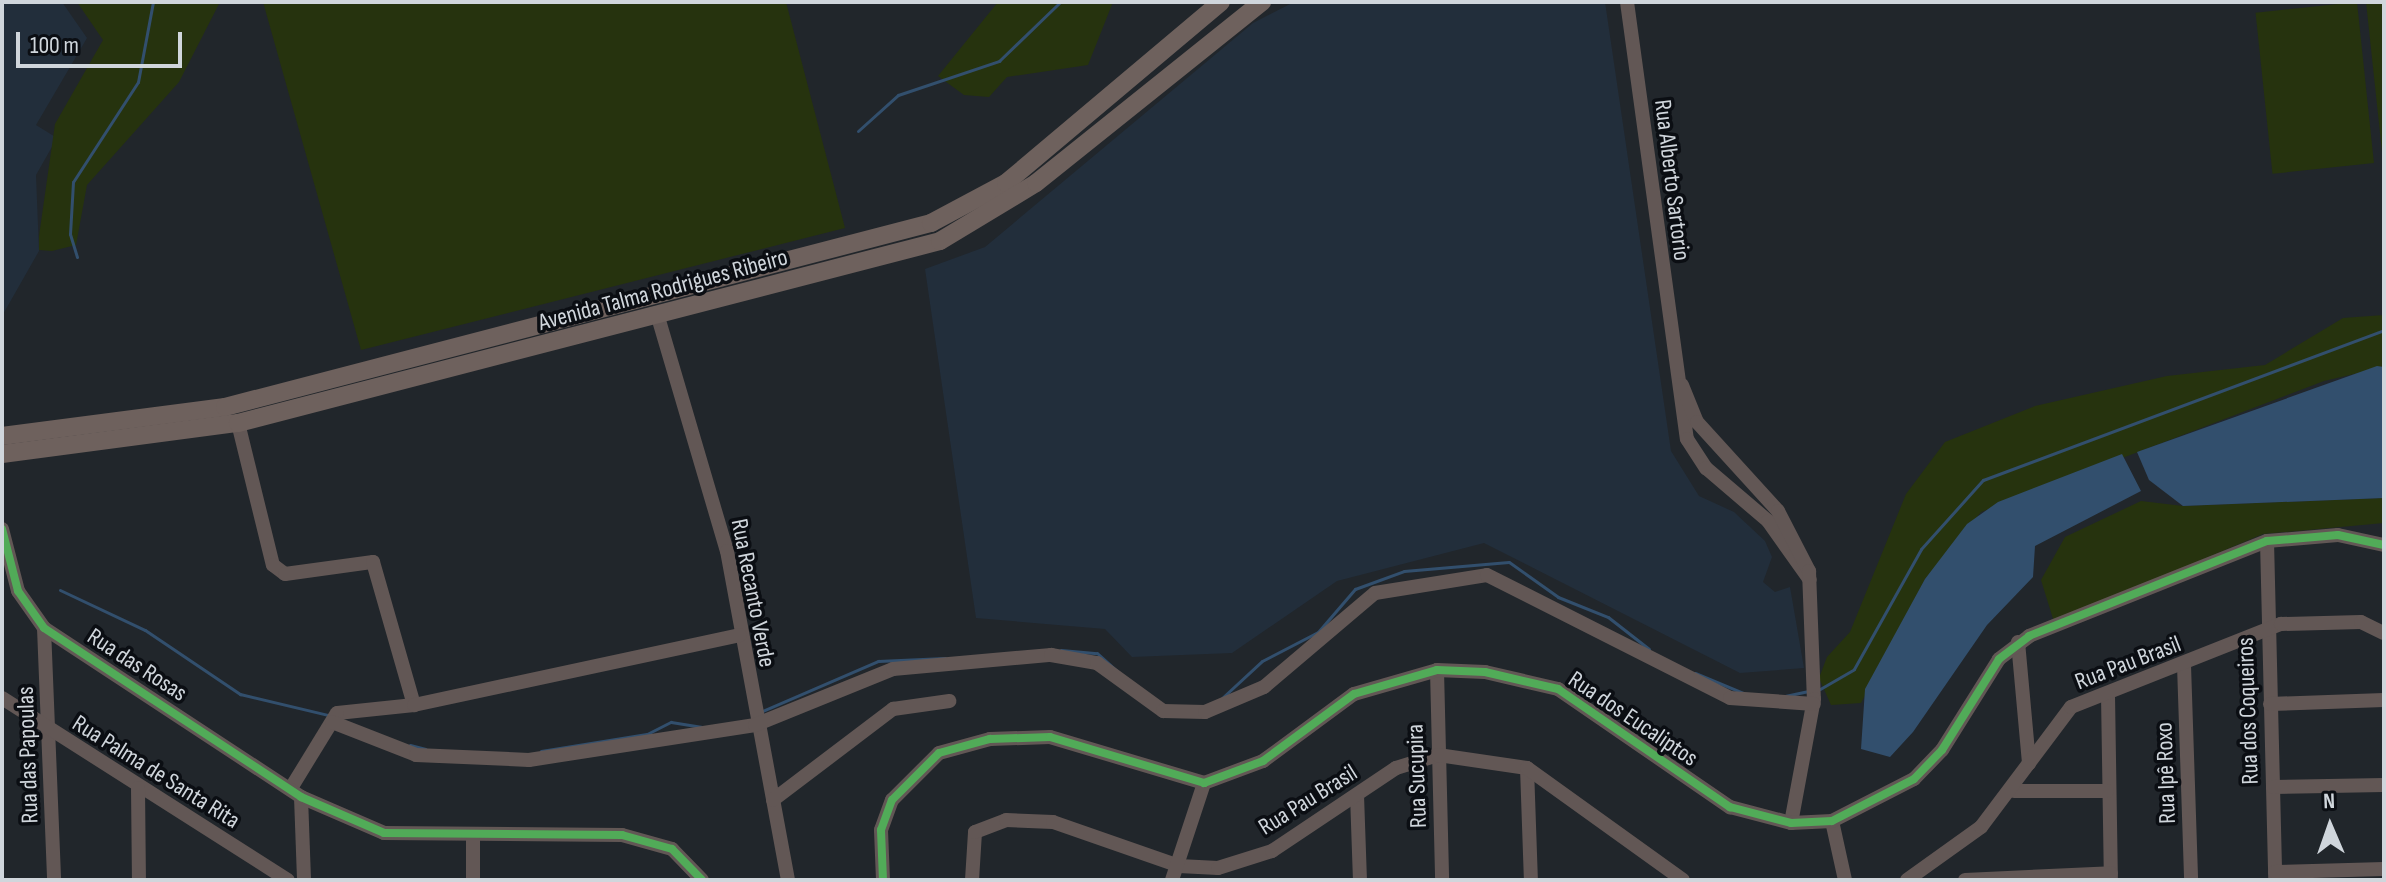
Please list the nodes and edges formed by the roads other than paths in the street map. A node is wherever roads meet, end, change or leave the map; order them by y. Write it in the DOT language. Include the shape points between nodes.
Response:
graph roads {
  1 [pos="1221,2"];
  2 [pos="1262,2"];
  3 [pos="1627,2"];
  4 [pos="658,317"];
  5 [pos="1674,363"];
  6 [pos="238,423"];
  7 [pos="2,436"];
  8 [pos="1718,444"];
  9 [pos="2,454"];
  10 [pos="1701,461"];
  11 [pos="2,529"];
  12 [pos="2267,541"];
  13 [pos="2384,545"];
  14 [pos="1810,580"];
  15 [pos="44,628"];
  16 [pos="2267,629"];
  17 [pos="2384,633"];
  18 [pos="740,635"];
  19 [pos="2018,642"];
  20 [pos="2184,665"];
  21 [pos="1437,670"];
  22 [pos="2108,695"];
  23 [pos="2,698"];
  24 [pos="2384,700"];
  25 [pos="949,701"];
  26 [pos="1814,702"];
  27 [pos="2270,704"];
  28 [pos="414,705"];
  29 [pos="753,716"];
  30 [pos="333,719"];
  31 [pos="50,730"];
  32 [pos="1438,755"];
  33 [pos="2029,764"];
  34 [pos="1527,768"];
  35 [pos="1204,783"];
  36 [pos="2384,785"];
  37 [pos="2273,787"];
  38 [pos="138,788"];
  39 [pos="2014,791"];
  40 [pos="2107,791"];
  41 [pos="296,793"];
  42 [pos="1357,795"];
  43 [pos="773,800"];
  44 [pos="1832,821"];
  45 [pos="1791,823"];
  46 [pos="473,839"];
  47 [pos="2384,869"];
  48 [pos="1175,873"];
  49 [pos="1218,874"];
  50 [pos="2275,876"];
  51 [pos="2111,877"];
  52 [pos="2026,879"];
  53 [pos="54,880"];
  54 [pos="139,880"];
  55 [pos="288,880"];
  56 [pos="304,880"];
  57 [pos="473,880"];
  58 [pos="702,880"];
  59 [pos="788,880"];
  60 [pos="883,880"];
  61 [pos="972,880"];
  62 [pos="1360,880"];
  63 [pos="1442,880"];
  64 [pos="1531,880"];
  65 [pos="1682,880"];
  66 [pos="1845,880"];
  67 [pos="1907,880"];
  68 [pos="1965,880"];
  69 [pos="2191,880"];
  1 -- 7 [label="main road, Avenida Talma Rodrigues Ribeiro" via="1006,183 931,223 225,407"];
  2 -- 4 [label="main road, Avenida Talma Rodrigues Ribeiro" via="966,230"];
  3 -- 5 [label="street, Rua Alberto Sartorio"];
  4 -- 6 [label="main road, Avenida Talma Rodrigues Ribeiro"];
  4 -- 18 [label="street, Rua Recanto Verde" via="727,551"];
  5 -- 8 [label="street, Rua Alberto Sartorio" via="1697,422"];
  5 -- 10 [label="street, Rua Alberto Sartorio" via="1687,439"];
  6 -- 9 [label="main road, Avenida Talma Rodrigues Ribeiro"];
  6 -- 28 [label="street" via="273,565 285,574 373,562"];
  8 -- 10 [label="street"];
  8 -- 14 [label="street, Rua Alberto Sartorio" via="1778,511"];
  10 -- 14 [label="street, Rua Alberto Sartorio" via="1768,521"];
  11 -- 15 [label="street, Rua das Rosas" via="18,591"];
  12 -- 13 [label="street" via="2338,535"];
  12 -- 16 [label="street, Rua dos Coqueiros"];
  12 -- 19 [label="street"];
  14 -- 26 [label="street, Rua Alberto Sartorio"];
  15 -- 31 [label="street, Rua das Papoulas"];
  15 -- 41 [label="street, Rua das Rosas"];
  16 -- 17 [label="street, Rua Pau Brasil" via="2302,620 2361,622"];
  16 -- 20 [label="street, Rua Pau Brasil"];
  16 -- 27 [label="street, Rua dos Coqueiros"];
  18 -- 28 [label="street"];
  18 -- 29 [label="street, Rua Recanto Verde"];
  19 -- 33 [label="street"];
  19 -- 44 [label="street, Rua dos Eucaliptos" via="1914,779"];
  20 -- 22 [label="street, Rua Pau Brasil"];
  20 -- 69 [label="street, Rua Ipê Roxo"];
  21 -- 32 [label="street, Rua Sucupira"];
  21 -- 35 [label="street, Rua dos Eucaliptos" via="1354,694 1263,761"];
  21 -- 45 [label="street, Rua dos Eucaliptos" via="1485,672 1558,689 1730,807"];
  22 -- 33 [label="street, Rua Pau Brasil" via="2064,712"];
  22 -- 40 [label="street"];
  23 -- 31 [label="street, Rua Palma de Santa Rita"];
  24 -- 27 [label="street"];
  25 -- 43 [label="street" via="893,709"];
  26 -- 29 [label="street" via="1730,698 1487,575 1375,593 1264,687 1205,712 1163,711 1097,663 1037,655 893,669"];
  26 -- 45 [label="street"];
  27 -- 37 [label="street, Rua dos Coqueiros"];
  28 -- 30 [label="street"];
  29 -- 30 [label="street" via="529,760 416,755"];
  29 -- 43 [label="street, Rua Recanto Verde"];
  30 -- 41 [label="street"];
  31 -- 38 [label="street, Rua Palma de Santa Rita"];
  31 -- 53 [label="street, Rua das Papoulas"];
  32 -- 34 [label="street, Rua Pau Brasil"];
  32 -- 42 [label="street, Rua Pau Brasil" via="1396,768"];
  32 -- 63 [label="street, Rua Sucupira"];
  33 -- 39 [label="street, Rua Pau Brasil"];
  34 -- 64 [label="street"];
  34 -- 65 [label="street, Rua Pau Brasil"];
  35 -- 48 [label="street"];
  35 -- 60 [label="street" via="1050,737 990,739 939,753 892,800 881,830"];
  36 -- 37 [label="street"];
  37 -- 50 [label="street, Rua dos Coqueiros"];
  38 -- 54 [label="street"];
  38 -- 55 [label="street, Rua Palma de Santa Rita"];
  39 -- 40 [label="street"];
  39 -- 67 [label="street, Rua Pau Brasil" via="1963,845"];
  40 -- 51 [label="street"];
  41 -- 46 [label="street, Rua das Rosas" via="384,833"];
  41 -- 56 [label="street"];
  42 -- 49 [label="street, Rua Pau Brasil" via="1272,851"];
  42 -- 62 [label="street"];
  43 -- 59 [label="street, Rua Recanto Verde"];
  44 -- 45 [label="street, Rua dos Eucaliptos"];
  44 -- 66 [label="street"];
  46 -- 57 [label="street"];
  46 -- 58 [label="street, Rua das Rosas" via="622,835 672,849"];
  47 -- 50 [label="street"];
  48 -- 49 [label="street, Rua Pau Brasil"];
  48 -- 61 [label="street, Rua Pau Brasil" via="1077,828 1006,820 975,832"];
  51 -- 52 [label="street"];
  52 -- 68 [label="street"];
}
